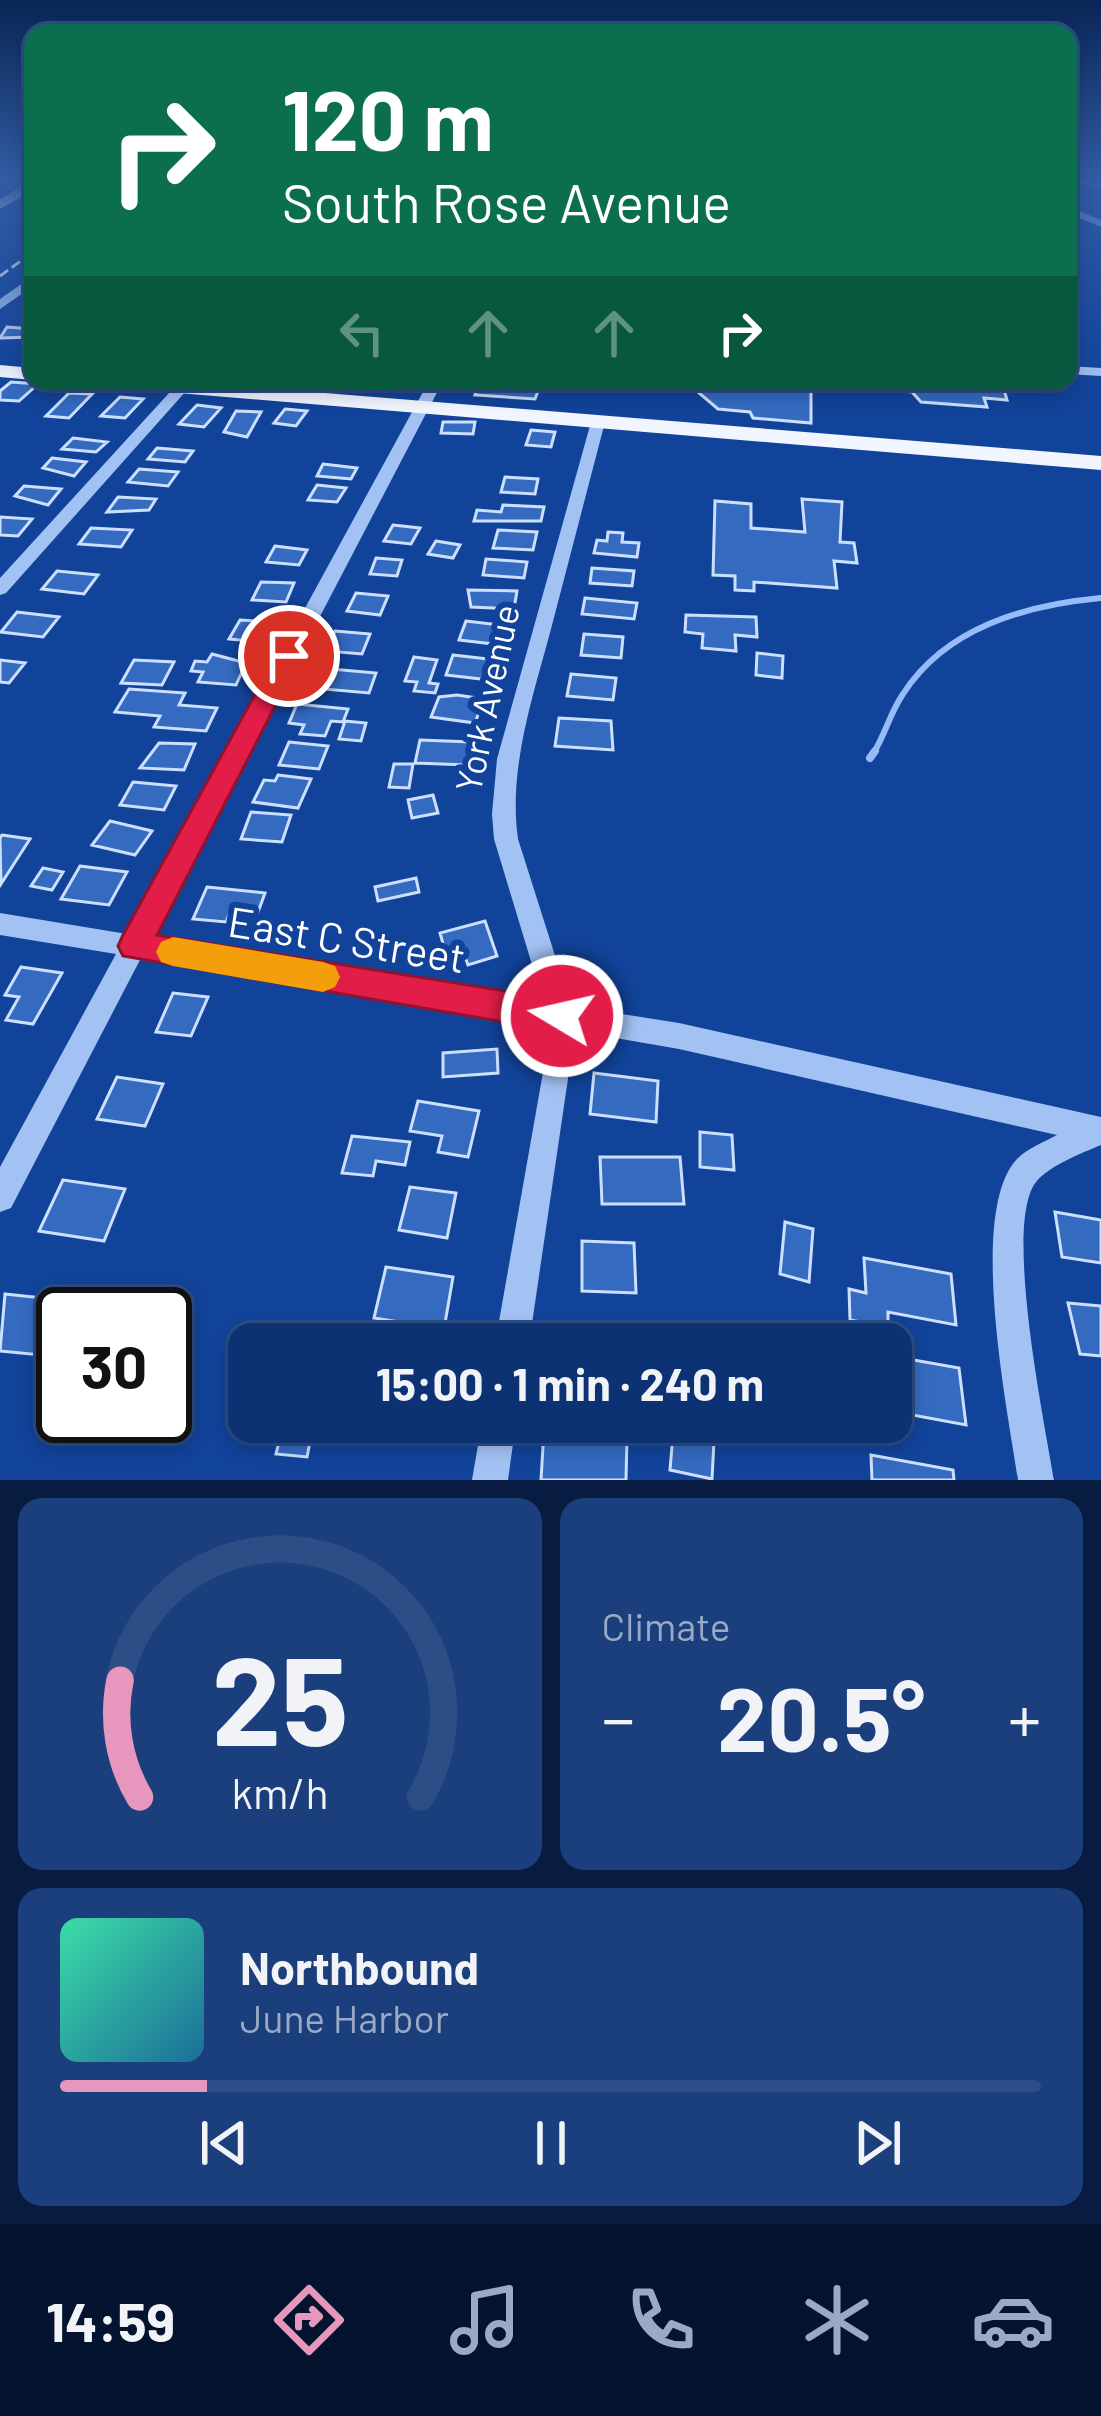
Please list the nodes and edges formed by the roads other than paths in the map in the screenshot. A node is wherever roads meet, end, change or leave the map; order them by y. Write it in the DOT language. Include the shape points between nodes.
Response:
graph roads {
  1 [pos="180,390"];
  2 [pos="237,390"];
  3 [pos="431,390"];
  4 [pos="422,408"];
  5 [pos="598,422"];
  6 [pos="1101,463"];
  7 [pos="0,589"];
  8 [pos="0,924"];
  9 [pos="134,946"];
  10 [pos="562,1016"];
  11 [pos="1099,1131"];
  12 [pos="0,1197"];
  13 [pos="515,1323"];
  14 [pos="496,1443"];
  15 [pos="490,1480"];
  16 [pos="1036,1480"];
  1 -- 7 [label="street"];
  2 -- 4 [label="main road"];
  3 -- 4 [label="street"];
  4 -- 5 [label="main road"];
  4 -- 9 [label="street"];
  5 -- 6 [label="main road"];
  5 -- 10 [label="street, York Avenue" via="518,718 503,814"];
  8 -- 9 [label="street, East C Street"];
  9 -- 10 [label="street, East C Street"];
  9 -- 12 [label="street"];
  10 -- 11 [label="street, East C Street"];
  10 -- 13 [label="street, York Avenue"];
  11 -- 16 [label="street" via="1042,1160 1014,1189 1010,1282"];
  14 -- 15 [label="street"];
}
